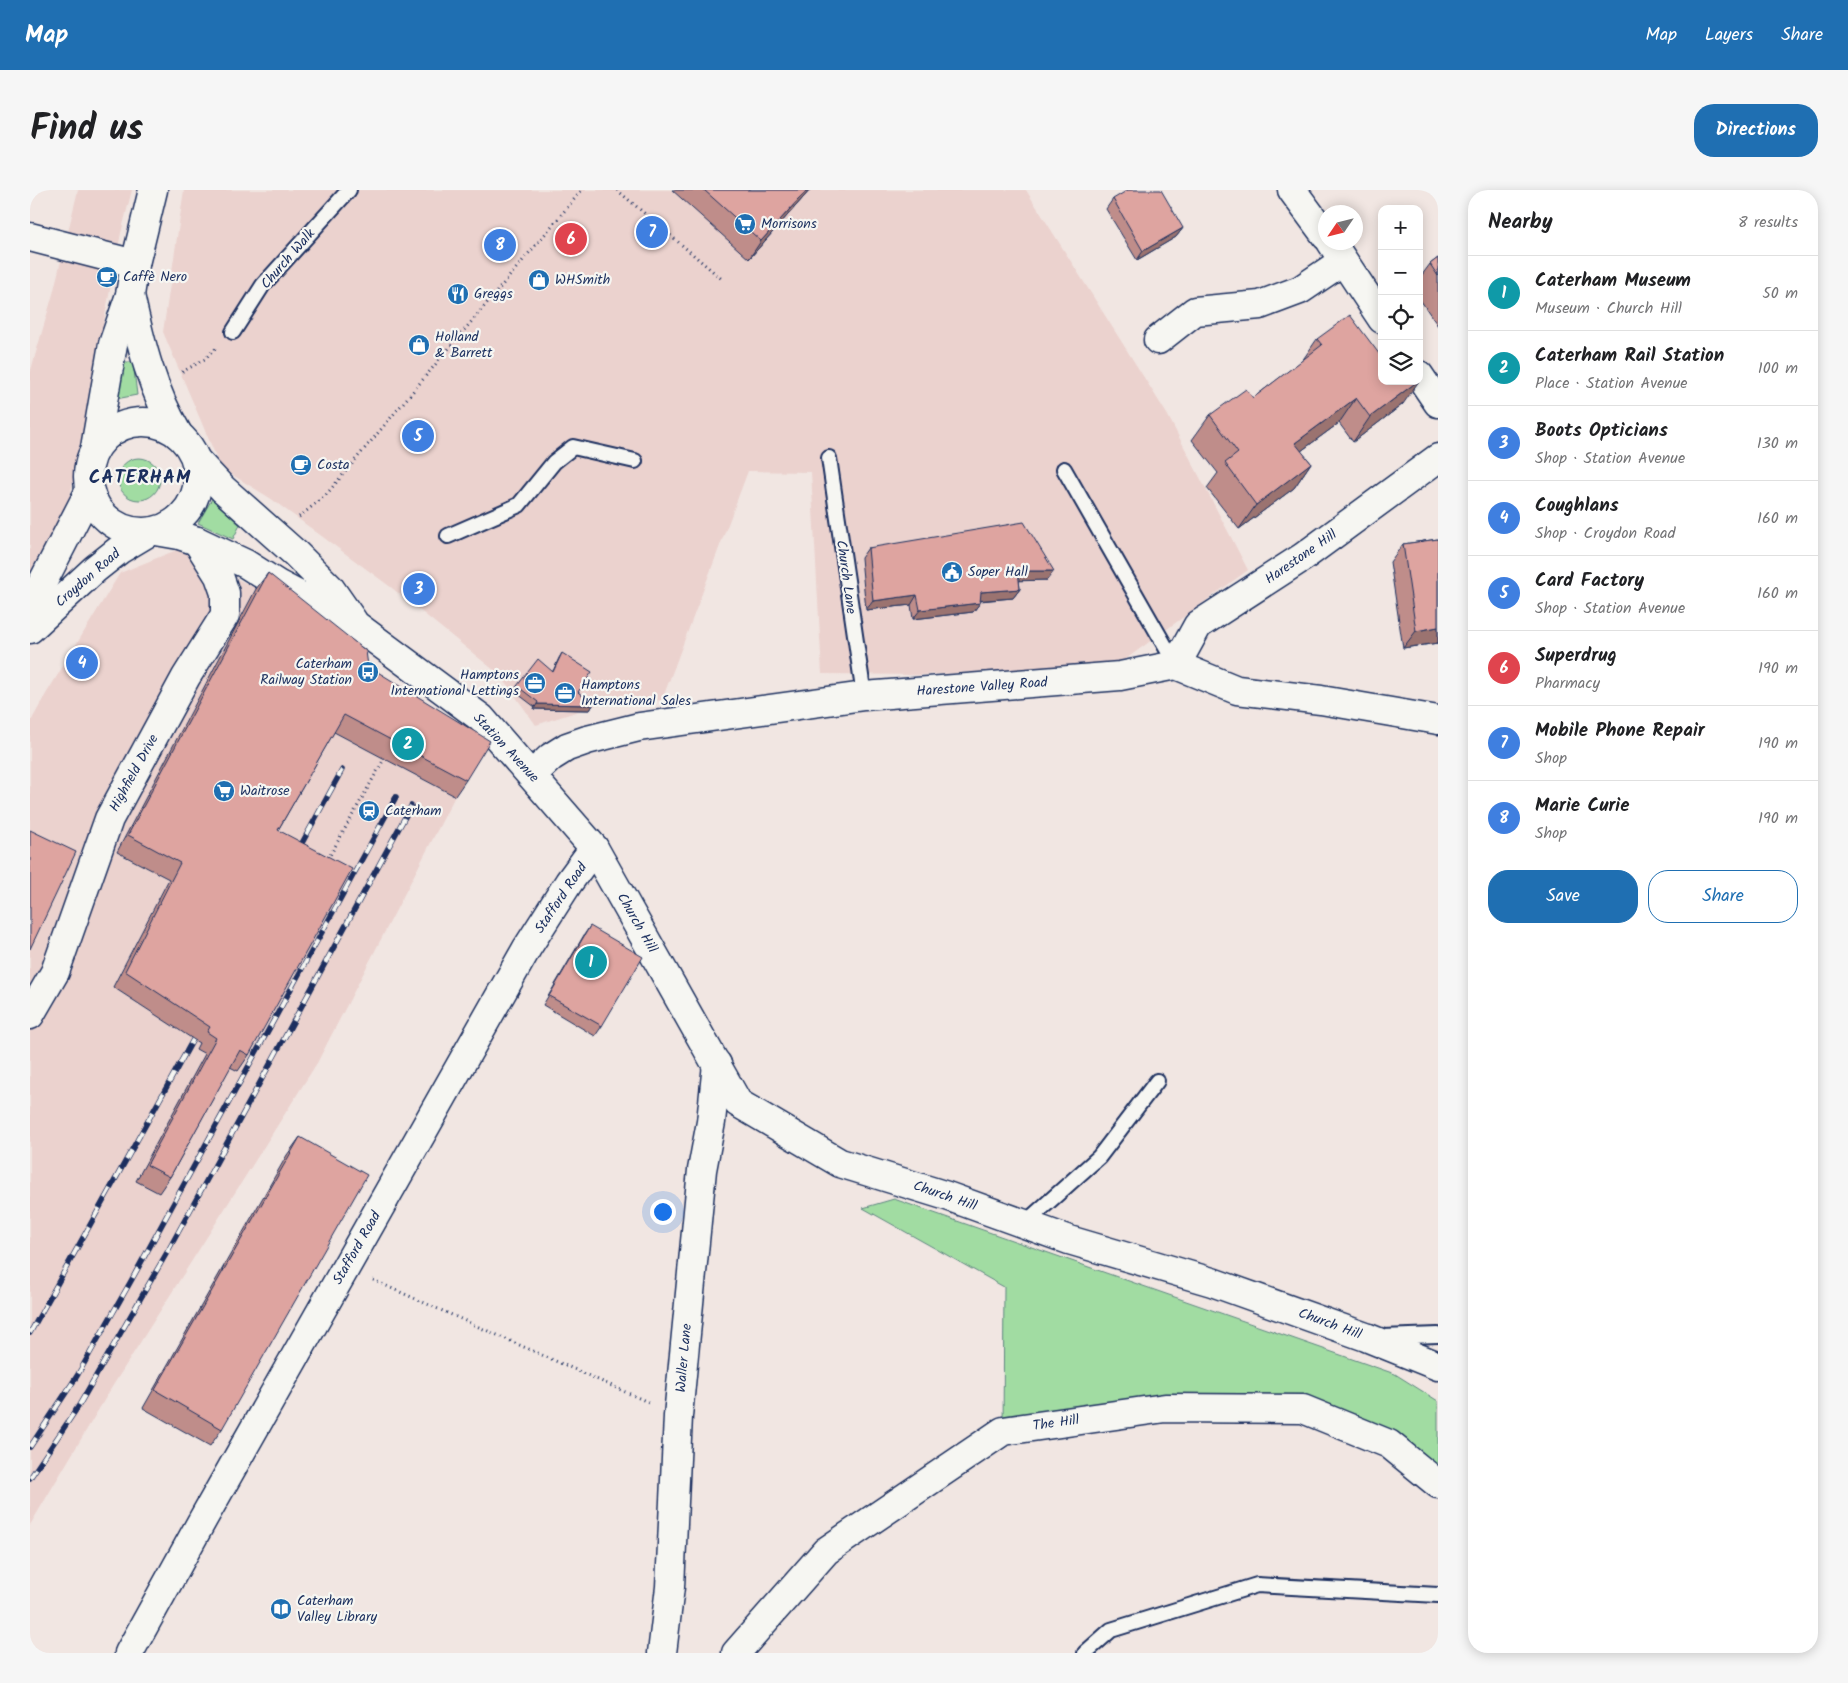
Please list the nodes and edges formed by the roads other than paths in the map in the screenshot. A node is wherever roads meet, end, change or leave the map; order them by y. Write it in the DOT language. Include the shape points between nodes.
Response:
graph roads {
  1 [pos="153,190"];
  2 [pos="349,190"];
  3 [pos="1292,190"];
  4 [pos="1318,225"];
  5 [pos="30,237"];
  6 [pos="1337,252"];
  7 [pos="135,264"];
  8 [pos="130,295"];
  9 [pos="1378,313"];
  10 [pos="233,332"];
  11 [pos="1158,340"];
  12 [pos="1423,381"];
  13 [pos="1438,403"];
  14 [pos="178,434"];
  15 [pos="95,448"];
  16 [pos="830,458"];
  17 [pos="1438,458"];
  18 [pos="196,460"];
  19 [pos="635,461"];
  20 [pos="1064,469"];
  21 [pos="89,492"];
  22 [pos="153,531"];
  23 [pos="448,536"];
  24 [pos="197,541"];
  25 [pos="32,602"];
  26 [pos="357,626"];
  27 [pos="30,629"];
  28 [pos="1176,665"];
  29 [pos="864,696"];
  30 [pos="1438,720"];
  31 [pos="532,775"];
  32 [pos="594,848"];
  33 [pos="30,1015"];
  34 [pos="717,1064"];
  35 [pos="1157,1081"];
  36 [pos="1024,1224"];
  37 [pos="1438,1335"];
  38 [pos="1366,1337"];
  39 [pos="1438,1366"];
  40 [pos="1438,1484"];
  41 [pos="1438,1595"];
  42 [pos="129,1653"];
  43 [pos="662,1653"];
  44 [pos="736,1653"];
  45 [pos="1085,1653"];
  1 -- 7 [label="street"];
  2 -- 10 [label="lane, Church Walk" via="263,285"];
  3 -- 4 [label="street"];
  5 -- 7 [label="street"];
  6 -- 9 [label="street"];
  6 -- 11 [label="street" via="1300,290 1260,305 1195,311"];
  7 -- 8 [label="street"];
  8 -- 14 [label="street" via="156,393"];
  8 -- 15 [label="street" via="113,344"];
  12 -- 13 [label="street"];
  14 -- 15 [label="street" via="163,424 146,421 128,423 104,436"];
  14 -- 18 [label="street"];
  15 -- 21 [label="street" via="87,475"];
  16 -- 29 [label="lane, Church Lane"];
  17 -- 28 [label="street, Harestone Hill" via="1303,557 1198,624"];
  18 -- 22 [label="street" via="196,494 190,507 170,525"];
  18 -- 26 [label="street, Station Avenue" via="330,588"];
  19 -- 23 [label="lane" via="573,447 554,462 519,505"];
  20 -- 28 [label="lane"];
  21 -- 22 [label="street" via="106,518 120,527 132,531"];
  21 -- 25 [label="street, Croydon Road"];
  22 -- 24 [label="street, Station Avenue"];
  22 -- 27 [label="street, Croydon Road" via="119,550 95,569"];
  24 -- 26 [label="street, Station Avenue" via="246,564"];
  24 -- 33 [label="street, Highfield Drive" via="219,576 225,593 225,615 186,677 109,819 55,972"];
  26 -- 31 [label="street, Station Avenue" via="481,718"];
  28 -- 29 [label="street, Harestone Valley Road" via="1120,676"];
  28 -- 30 [label="street" via="1237,690 1321,700"];
  29 -- 31 [label="street, Harestone Valley Road" via="639,728 587,740 551,757"];
  31 -- 32 [label="street, Station Avenue"];
  32 -- 34 [label="street, Church Hill"];
  32 -- 42 [label="street, Stafford Road" via="527,948"];
  34 -- 36 [label="street, Church Hill" via="738,1103 840,1163"];
  34 -- 43 [label="street, Waller Lane" via="702,1170 678,1416 670,1587"];
  35 -- 36 [label="lane" via="1099,1157"];
  36 -- 38 [label="street, Church Hill" via="1212,1282"];
  37 -- 38 [label="lane"];
  38 -- 39 [label="street, Church Hill"];
  40 -- 44 [label="street, The Hill" via="1389,1444 1303,1409 1166,1408 1002,1431 826,1550"];
  41 -- 45 [label="lane" via="1257,1585 1111,1630"];
}
